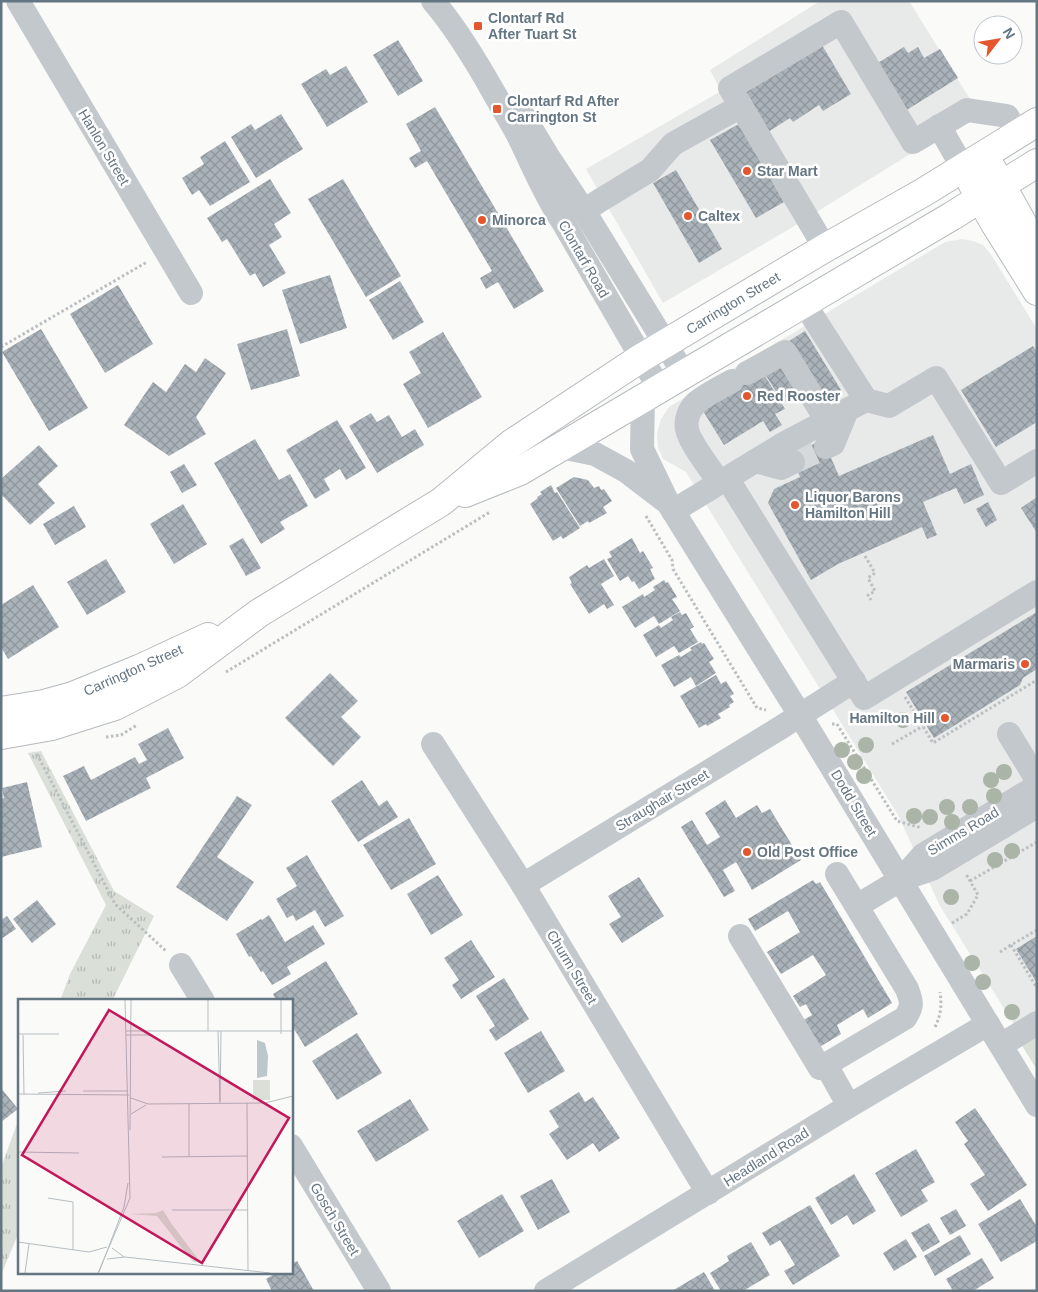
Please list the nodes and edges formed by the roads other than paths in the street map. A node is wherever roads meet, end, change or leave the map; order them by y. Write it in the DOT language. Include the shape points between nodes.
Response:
graph roads {
  1 [pos="18,1"];
  2 [pos="433,1"];
  3 [pos="455,1"];
  4 [pos="741,106"];
  5 [pos="939,126"];
  6 [pos="1028,128"];
  7 [pos="973,161"];
  8 [pos="1037,163"];
  9 [pos="991,192"];
  10 [pos="584,211"];
  11 [pos="825,248"];
  12 [pos="1037,249"];
  13 [pos="1037,291"];
  14 [pos="191,293"];
  15 [pos="804,303"];
  16 [pos="666,344"];
  17 [pos="641,358"];
  18 [pos="684,374"];
  19 [pos="651,393"];
  20 [pos="847,411"];
  21 [pos="561,447"];
  22 [pos="826,447"];
  23 [pos="756,460"];
  24 [pos="1037,461"];
  25 [pos="793,462"];
  26 [pos="724,481"];
  27 [pos="441,502"];
  28 [pos="670,507"];
  29 [pos="1037,592"];
  30 [pos="259,613"];
  31 [pos="854,681"];
  32 [pos="1,711"];
  33 [pos="800,715"];
  34 [pos="1,734"];
  35 [pos="1008,734"];
  36 [pos="433,744"];
  37 [pos="1037,780"];
  38 [pos="1037,786"];
  39 [pos="1037,806"];
  40 [pos="837,874"];
  41 [pos="900,880"];
  42 [pos="523,885"];
  43 [pos="857,906"];
  44 [pos="740,936"];
  45 [pos="181,965"];
  46 [pos="202,999"];
  47 [pos="1037,1023"];
  48 [pos="988,1024"];
  49 [pos="1001,1046"];
  50 [pos="826,1065"];
  51 [pos="1037,1105"];
  52 [pos="849,1106"];
  53 [pos="292,1148"];
  54 [pos="708,1193"];
  55 [pos="379,1291"];
  56 [pos="546,1291"];
  1 -- 14 [label="street, Hanlon Street"];
  2 -- 17 [label="street, Clontarf Road" via="478,64 517,133 553,208"];
  3 -- 10 [label="street, Clontarf Road"];
  4 -- 5 [label="street" via="730,88 841,22 913,142"];
  4 -- 10 [label="street" via="673,144 650,170"];
  4 -- 11 [label="street"];
  5 -- 6 [label="street" via="966,110 1008,116"];
  5 -- 7 [label="street"];
  6 -- 7 [label="main road, Carrington Street"];
  7 -- 9 [label="main road"];
  7 -- 11 [label="main road, Carrington Street"];
  8 -- 9 [label="main road, Carrington Street"];
  9 -- 12 [label="main road"];
  9 -- 13 [label="main road"];
  9 -- 15 [label="main road, Carrington Street"];
  10 -- 16 [label="street, Clontarf Road"];
  11 -- 16 [label="main road, Carrington Street"];
  15 -- 18 [label="main road, Carrington Street"];
  15 -- 20 [label="street"];
  16 -- 17 [label="main road, Carrington Street"];
  16 -- 18 [label="street, Clontarf Road"];
  17 -- 19 [label="street, Clontarf Road"];
  17 -- 27 [label="main road, Carrington Street" via="511,444"];
  18 -- 19 [label="main road, Carrington Street"];
  19 -- 21 [label="main road, Carrington Street"];
  19 -- 28 [label="street, Dodd Street" via="642,450"];
  20 -- 22 [label="street" via="833,444"];
  20 -- 23 [label="street"];
  20 -- 24 [label="street" via="890,406 936,378 1000,483"];
  20 -- 26 [label="street" via="785,352 740,377 696,403 687,420 689,437"];
  21 -- 27 [label="main road, Carrington Street" via="520,471"];
  21 -- 28 [label="street, Dodd Street" via="595,454 626,472"];
  23 -- 25 [label="street" via="781,468"];
  23 -- 26 [label="street"];
  26 -- 28 [label="street"];
  26 -- 31 [label="street"];
  27 -- 30 [label="main road, Carrington Street"];
  28 -- 33 [label="street, Dodd Street"];
  29 -- 31 [label="street" via="864,698"];
  30 -- 32 [label="main road, Carrington Street" via="73,696"];
  30 -- 34 [label="main road, Carrington Street" via="177,674 115,706 52,726"];
  31 -- 33 [label="street, Straughair Street"];
  33 -- 41 [label="street, Dodd Street"];
  33 -- 42 [label="street, Straughair Street"];
  35 -- 37 [label="street"];
  36 -- 42 [label="street, Churm Street"];
  38 -- 41 [label="street, Simms Road" via="923,855"];
  39 -- 41 [label="street, Simms Road" via="932,870"];
  40 -- 43 [label="street"];
  41 -- 43 [label="street"];
  41 -- 48 [label="street, Dodd Street"];
  42 -- 54 [label="street, Churm Street"];
  43 -- 50 [label="street" via="907,989 910,1010 905,1018"];
  44 -- 50 [label="street" via="820,1068"];
  45 -- 46 [label="street"];
  47 -- 49 [label="street"];
  48 -- 49 [label="street, Dodd Street"];
  48 -- 52 [label="street, Headland Road"];
  49 -- 51 [label="street, Dodd Street"];
  50 -- 52 [label="street"];
  52 -- 54 [label="street, Headland Road"];
  53 -- 55 [label="street, Gosch Street"];
  54 -- 56 [label="street, Headland Road"];
}
